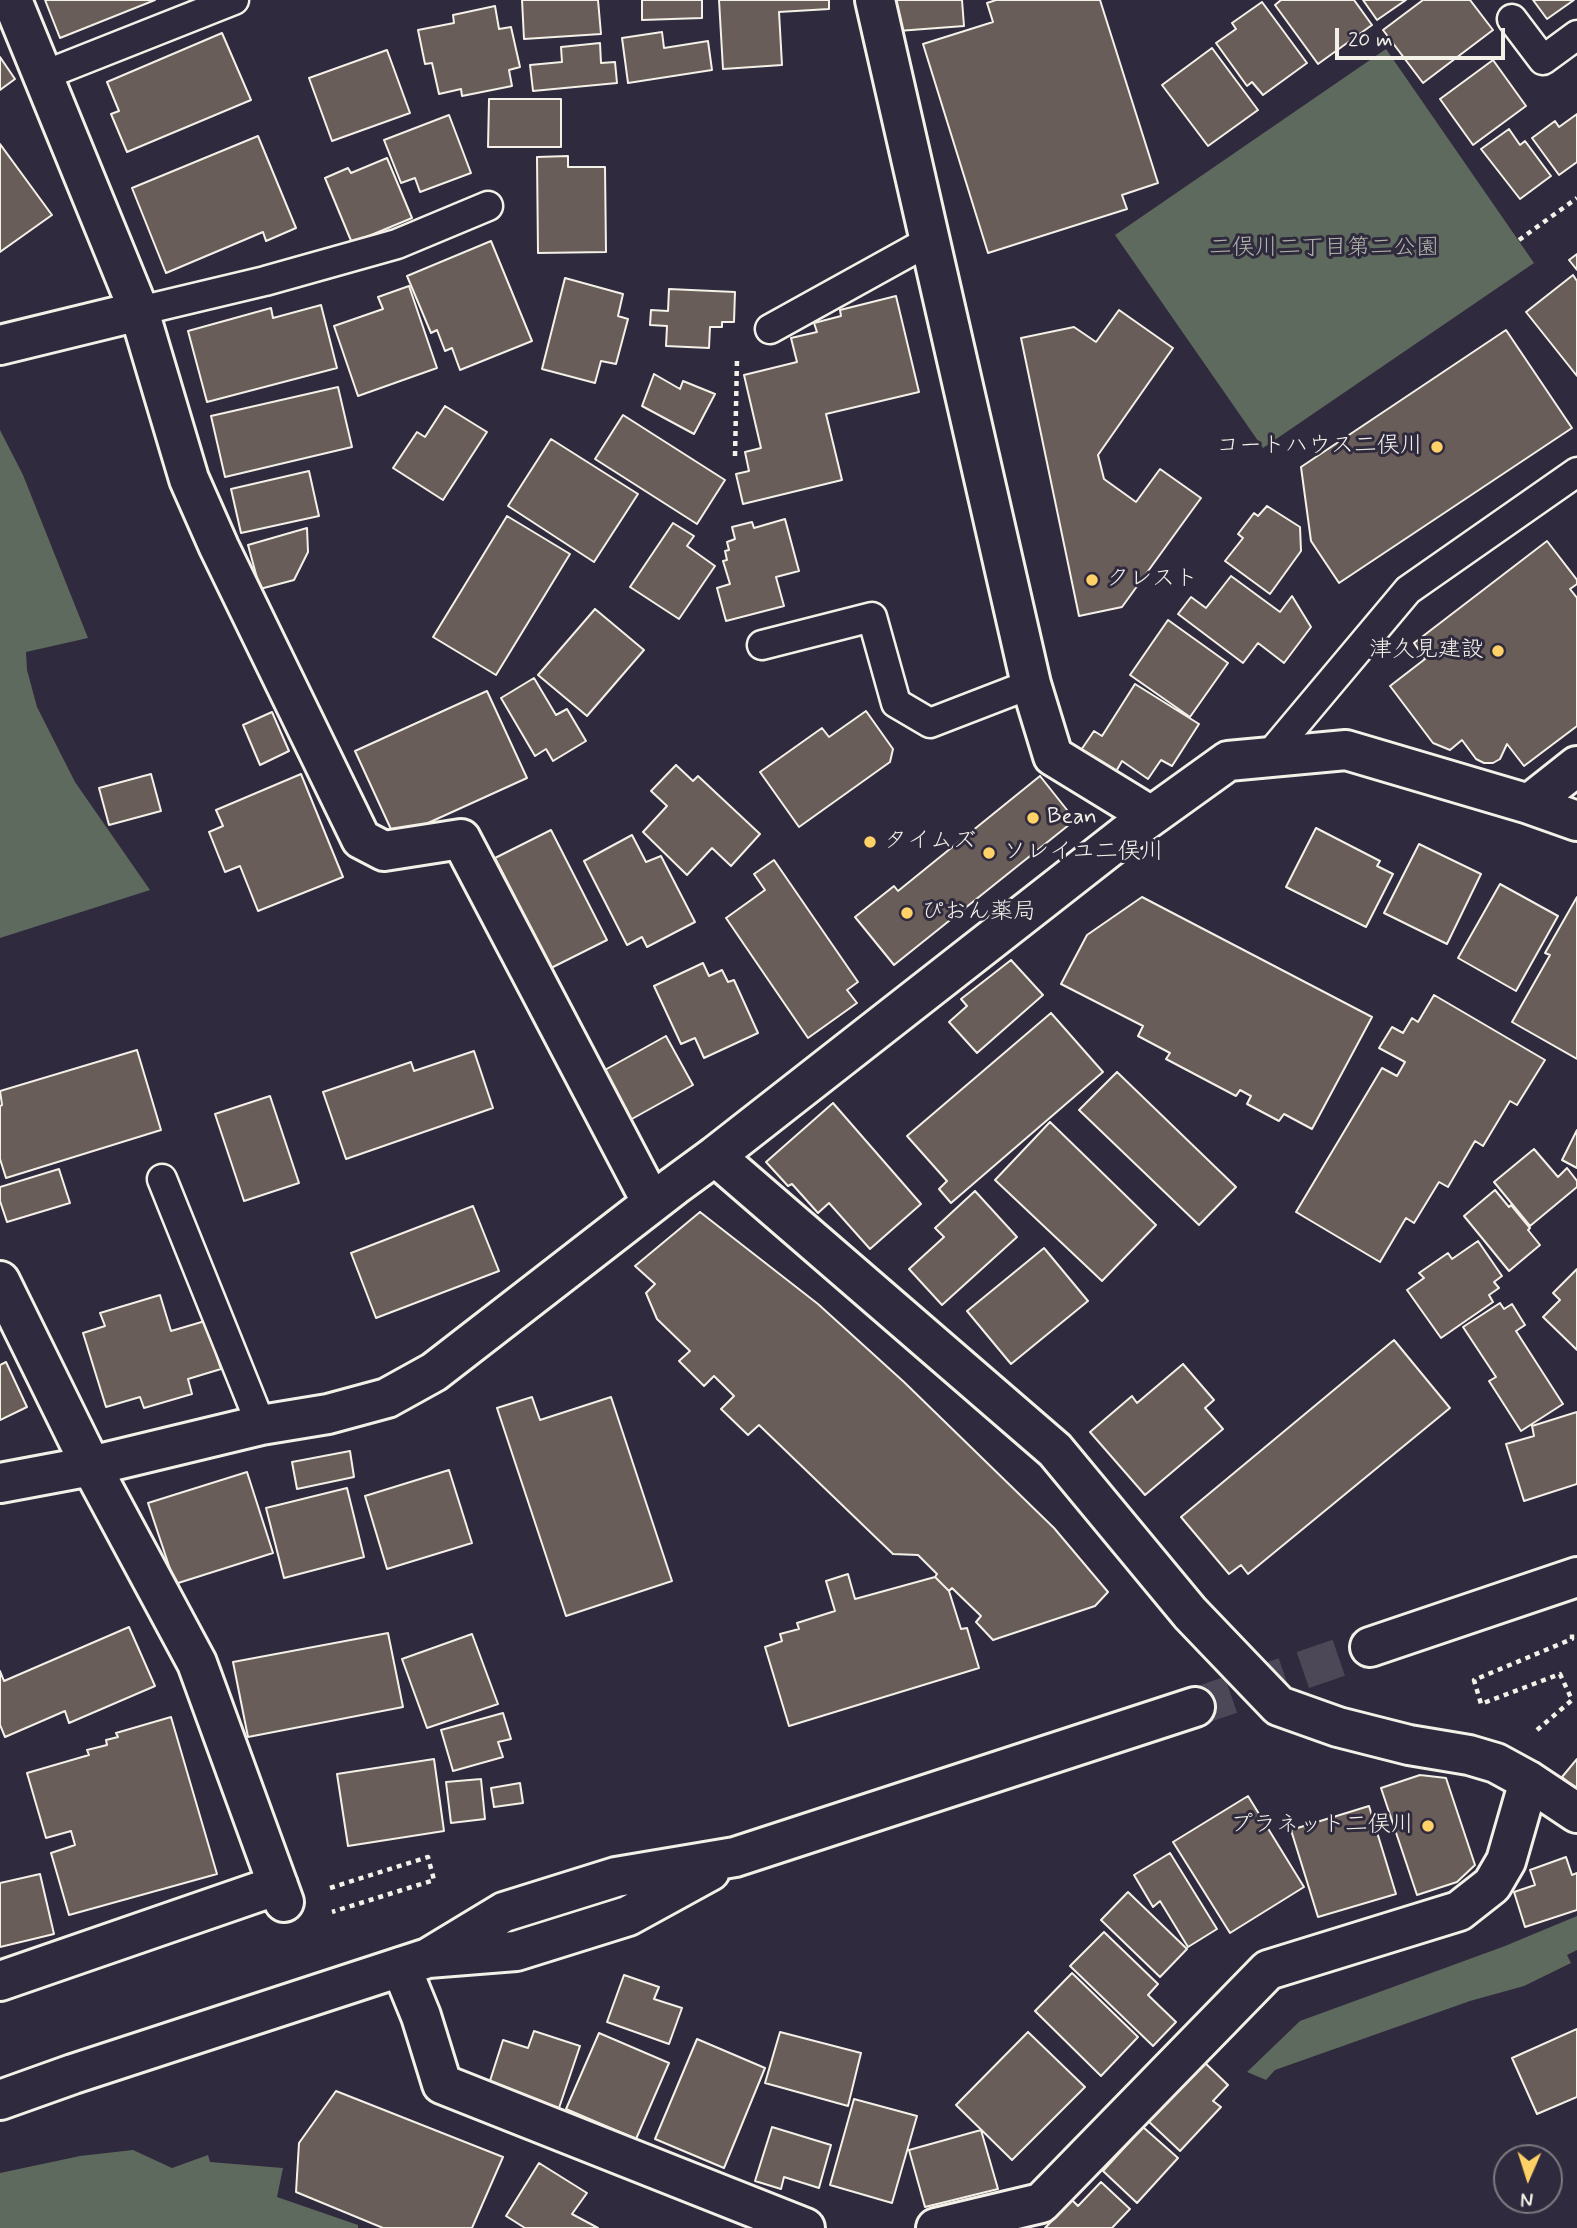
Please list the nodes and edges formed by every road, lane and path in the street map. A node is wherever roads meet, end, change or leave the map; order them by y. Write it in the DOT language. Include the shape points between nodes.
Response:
graph roads {
  1 [pos="12,0"];
  2 [pos="234,0"];
  3 [pos="875,0"];
  4 [pos="1511,19"];
  5 [pos="1577,35"];
  6 [pos="42,76"];
  7 [pos="1577,198"];
  8 [pos="488,206"];
  9 [pos="1518,240"];
  10 [pos="929,242"];
  11 [pos="139,311"];
  12 [pos="771,329"];
  13 [pos="0,345"];
  14 [pos="735,456"];
  15 [pos="1577,472"];
  16 [pos="762,645"];
  17 [pos="1031,684"];
  18 [pos="1267,758"];
  19 [pos="1577,766"];
  20 [pos="1528,804"];
  21 [pos="1151,816"];
  22 [pos="1577,821"];
  23 [pos="715,1156"];
  24 [pos="162,1179"];
  25 [pos="652,1203"];
  26 [pos="0,1281"];
  27 [pos="261,1425"];
  28 [pos="91,1466"];
  29 [pos="0,1483"];
  30 [pos="1577,1577"];
  31 [pos="1572,1626"];
  32 [pos="1370,1647"];
  33 [pos="1195,1707"];
  34 [pos="1496,1763"];
  35 [pos="1529,1782"];
  36 [pos="1577,1813"];
  37 [pos="281,1893"];
  38 [pos="322,1915"];
  39 [pos="415,1962"];
  40 [pos="0,1981"];
  41 [pos="0,2100"];
  42 [pos="805,2228"];
  43 [pos="936,2228"];
  1 -- 6 [label="street"];
  2 -- 6 [label="lane"];
  3 -- 10 [label="street"];
  4 -- 5 [label="lane" via="1543,60"];
  6 -- 11 [label="street"];
  7 -- 9 [label="path"];
  8 -- 11 [label="lane" via="397,244"];
  10 -- 12 [label="lane"];
  10 -- 17 [label="street"];
  11 -- 13 [label="street"];
  11 -- 25 [label="street" via="189,479 361,839 384,851 461,839"];
  12 -- 14 [label="path" via="737,350"];
  15 -- 18 [label="lane" via="1408,590"];
  16 -- 17 [label="lane" via="872,617 896,703 930,723"];
  17 -- 21 [label="street" via="1053,756"];
  18 -- 20 [label="street" via="1346,750"];
  18 -- 21 [label="street" via="1228,761"];
  19 -- 20 [label="street"];
  20 -- 22 [label="street"];
  21 -- 23 [label="street"];
  23 -- 25 [label="street"];
  23 -- 34 [label="street" via="1055,1450 1190,1613 1279,1706 1338,1727"];
  24 -- 27 [label="lane"];
  25 -- 27 [label="street" via="434,1372 387,1398"];
  26 -- 28 [label="street"];
  27 -- 28 [label="street"];
  28 -- 29 [label="street"];
  28 -- 37 [label="street" via="197,1663"];
  30 -- 32 [label="street"];
  31 -- 34 [label="path" via="1572,1639 1474,1680 1481,1704 1560,1674 1572,1700"];
  33 -- 39 [label="street" via="735,1857 628,1916 516,1951"];
  34 -- 35 [label="street"];
  35 -- 36 [label="street"];
  35 -- 43 [label="street" via="1506,1861 1492,1885 1459,1911 1268,1970 1041,2203"];
  37 -- 38 [label="path" via="428,1857 434,1880"];
  37 -- 40 [label="street"];
  39 -- 41 [label="street"];
  39 -- 42 [label="street" via="421,2016 442,2084"];
}
